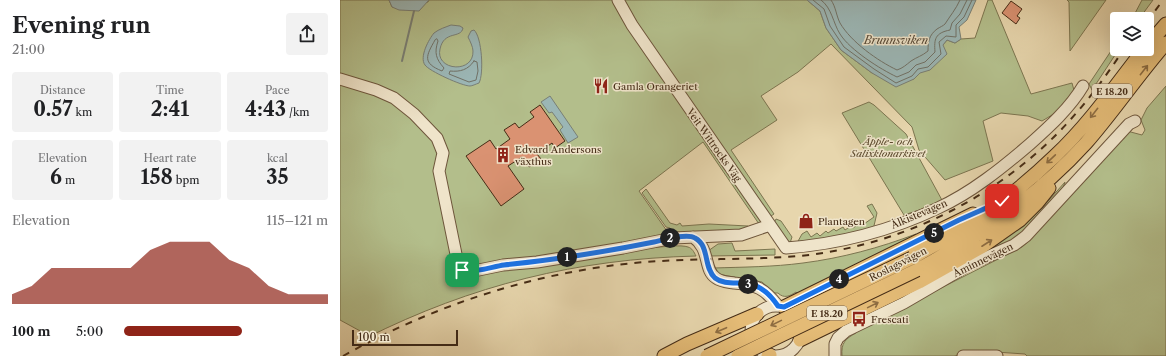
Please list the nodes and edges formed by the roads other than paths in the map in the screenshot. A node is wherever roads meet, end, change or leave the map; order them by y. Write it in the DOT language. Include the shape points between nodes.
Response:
graph roads {
  1 [pos="618,0"];
  2 [pos="1166,24"];
  3 [pos="1154,38"];
  4 [pos="1166,43"];
  5 [pos="1139,56"];
  6 [pos="340,79"];
  7 [pos="1083,86"];
  8 [pos="1135,121"];
  9 [pos="1057,172"];
  10 [pos="1002,201"];
  11 [pos="770,225"];
  12 [pos="711,236"];
  13 [pos="693,237"];
  14 [pos="786,248"];
  15 [pos="704,250"];
  16 [pos="914,264"];
  17 [pos="763,291"];
  18 [pos="781,306"];
  19 [pos="758,313"];
  20 [pos="797,348"];
  21 [pos="664,356"];
  22 [pos="707,356"];
  23 [pos="738,356"];
  24 [pos="771,356"];
  25 [pos="835,356"];
  26 [pos="963,356"];
  27 [pos="997,356"];
  1 -- 11 [label="street, Veit Wittrocks Väg" via="632,25"];
  2 -- 3 [label="main road"];
  9 -- 4 [label="main road, Roslagsvägen / E 18.20, one-way" via="1103,123"];
  5 -- 10 [label="main road, Roslagsvägen / E 18.20, one-way" via="1089,120 1056,156"];
  6 -- 13 [label="street" via="394,98 437,138 443,153 439,171 457,259 462,270 469,272 673,238"];
  7 -- 14 [label="street, Ålkistevägen" via="1076,98 1019,153 974,187 938,208 865,235"];
  8 -- 25 [label="street, Åminnevägen" via="1129,124 1026,236 1014,245 971,264 904,303 846,331 835,344"];
  9 -- 16 [label="main road, Roslagsvägen / E 18.20" via="994,224 948,253"];
  20 -- 9 [label="main road, one-way" via="983,246 1020,220 1048,191"];
  10 -- 16 [label="main road, Roslagsvägen / E 18.20"];
  10 -- 18 [label="main road"];
  11 -- 12 [label="street" via="741,235"];
  11 -- 14 [label="street, Veit Wittrocks Väg"];
  12 -- 13 [label="street"];
  12 -- 15 [label="street" via="706,240"];
  13 -- 15 [label="street" via="700,241"];
  15 -- 17 [label="street" via="709,269 715,278 724,282 754,285"];
  16 -- 22 [label="main road, Roslagsvägen / E 18.20, one-way, bridge"];
  16 -- 23 [label="main road, Roslagsvägen / E 18.20, bridge"];
  17 -- 18 [label="street"];
  17 -- 19 [label="street"];
  18 -- 19 [label="street" via="768,307"];
  18 -- 20 [label="street" via="792,311 798,318 801,326"];
  19 -- 21 [label="main road, one-way"];
  19 -- 24 [label="street" via="752,326 752,338 759,349"];
  20 -- 24 [label="street" via="785,354"];
  26 -- 27 [label="street"];
}
